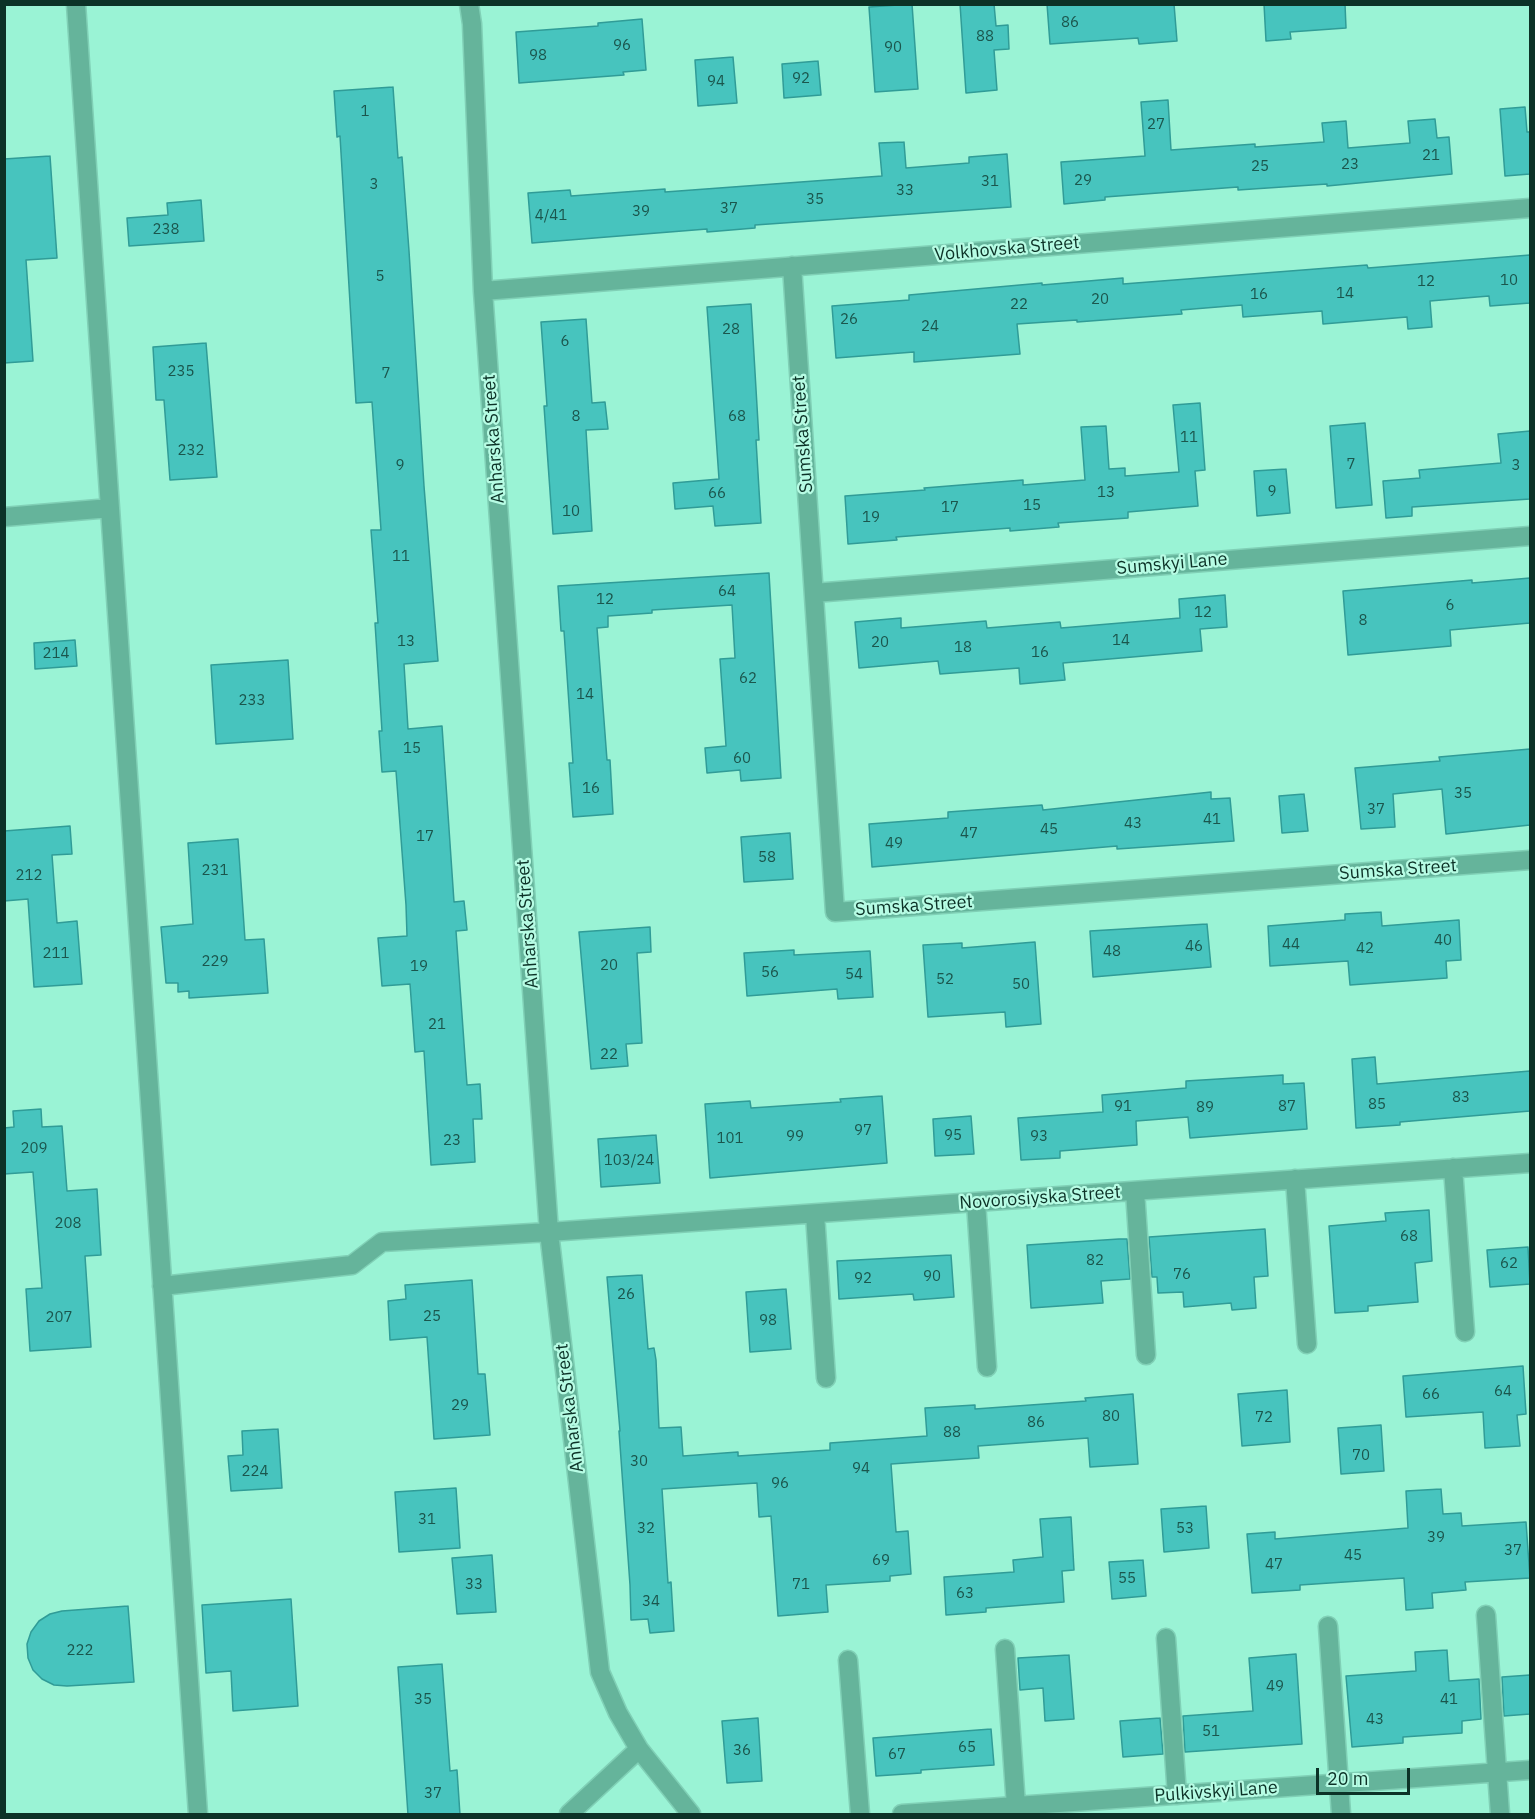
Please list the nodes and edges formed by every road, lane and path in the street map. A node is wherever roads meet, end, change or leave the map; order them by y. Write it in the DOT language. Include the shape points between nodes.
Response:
graph roads {
  1 [pos="76,4"];
  2 [pos="469,4"];
  3 [pos="1530,208"];
  4 [pos="792,266"];
  5 [pos="483,291"];
  6 [pos="110,508"];
  7 [pos="4,517"];
  8 [pos="1530,536"];
  9 [pos="814,593"];
  10 [pos="1530,860"];
  11 [pos="1530,1162"];
  12 [pos="1453,1168"];
  13 [pos="1295,1179"];
  14 [pos="1135,1191"];
  15 [pos="976,1202"];
  16 [pos="815,1214"];
  17 [pos="549,1232"];
  18 [pos="162,1286"];
  19 [pos="1465,1332"];
  20 [pos="1307,1344"];
  21 [pos="1146,1355"];
  22 [pos="987,1367"];
  23 [pos="826,1378"];
  24 [pos="1486,1615"];
  25 [pos="1328,1626"];
  26 [pos="1166,1638"];
  27 [pos="1005,1649"];
  28 [pos="848,1660"];
  29 [pos="639,1749"];
  30 [pos="1530,1770"];
  31 [pos="1497,1772"];
  32 [pos="1339,1783"];
  33 [pos="1176,1795"];
  34 [pos="1016,1806"];
  35 [pos="1058,1809"];
  36 [pos="198,1815"];
  37 [pos="569,1815"];
  38 [pos="691,1815"];
  39 [pos="860,1815"];
  40 [pos="902,1815"];
  41 [pos="1341,1815"];
  42 [pos="1500,1815"];
  1 -- 6 [label="street"];
  2 -- 5 [label="street, Anharska Street"];
  3 -- 4 [label="street, Volkhovska Street"];
  4 -- 5 [label="street, Volkhovska Street"];
  4 -- 9 [label="street, Sumska Street"];
  5 -- 17 [label="street, Anharska Street"];
  6 -- 7 [label="street"];
  6 -- 18 [label="street"];
  8 -- 9 [label="street, Sumskyi Lane"];
  9 -- 10 [label="street, Sumska Street" via="835,912"];
  11 -- 12 [label="street, Novorosiyska Street"];
  12 -- 13 [label="street, Novorosiyska Street"];
  12 -- 19 [label="street"];
  13 -- 14 [label="street, Novorosiyska Street"];
  13 -- 20 [label="street"];
  14 -- 15 [label="street, Novorosiyska Street"];
  14 -- 21 [label="street"];
  15 -- 16 [label="street, Novorosiyska Street"];
  15 -- 22 [label="street"];
  16 -- 17 [label="street, Novorosiyska Street"];
  16 -- 23 [label="street"];
  17 -- 18 [label="street, Novorosiyska Street" via="382,1242 352,1265"];
  17 -- 29 [label="street, Anharska Street" via="600,1672"];
  18 -- 36 [label="street"];
  24 -- 31 [label="street"];
  25 -- 32 [label="street"];
  26 -- 33 [label="street"];
  27 -- 34 [label="street"];
  28 -- 39 [label="street"];
  29 -- 37 [label="street"];
  29 -- 38 [label="street, Anharska Street"];
  30 -- 31 [label="street, Pulkivskyi Lane"];
  31 -- 32 [label="street, Pulkivskyi Lane"];
  31 -- 42 [label="street"];
  32 -- 33 [label="street, Pulkivskyi Lane"];
  32 -- 41 [label="street"];
  33 -- 35 [label="street, Pulkivskyi Lane"];
  34 -- 35 [label="street, Pulkivskyi Lane"];
  34 -- 40 [label="street, Pulkivskyi Lane"];
}
